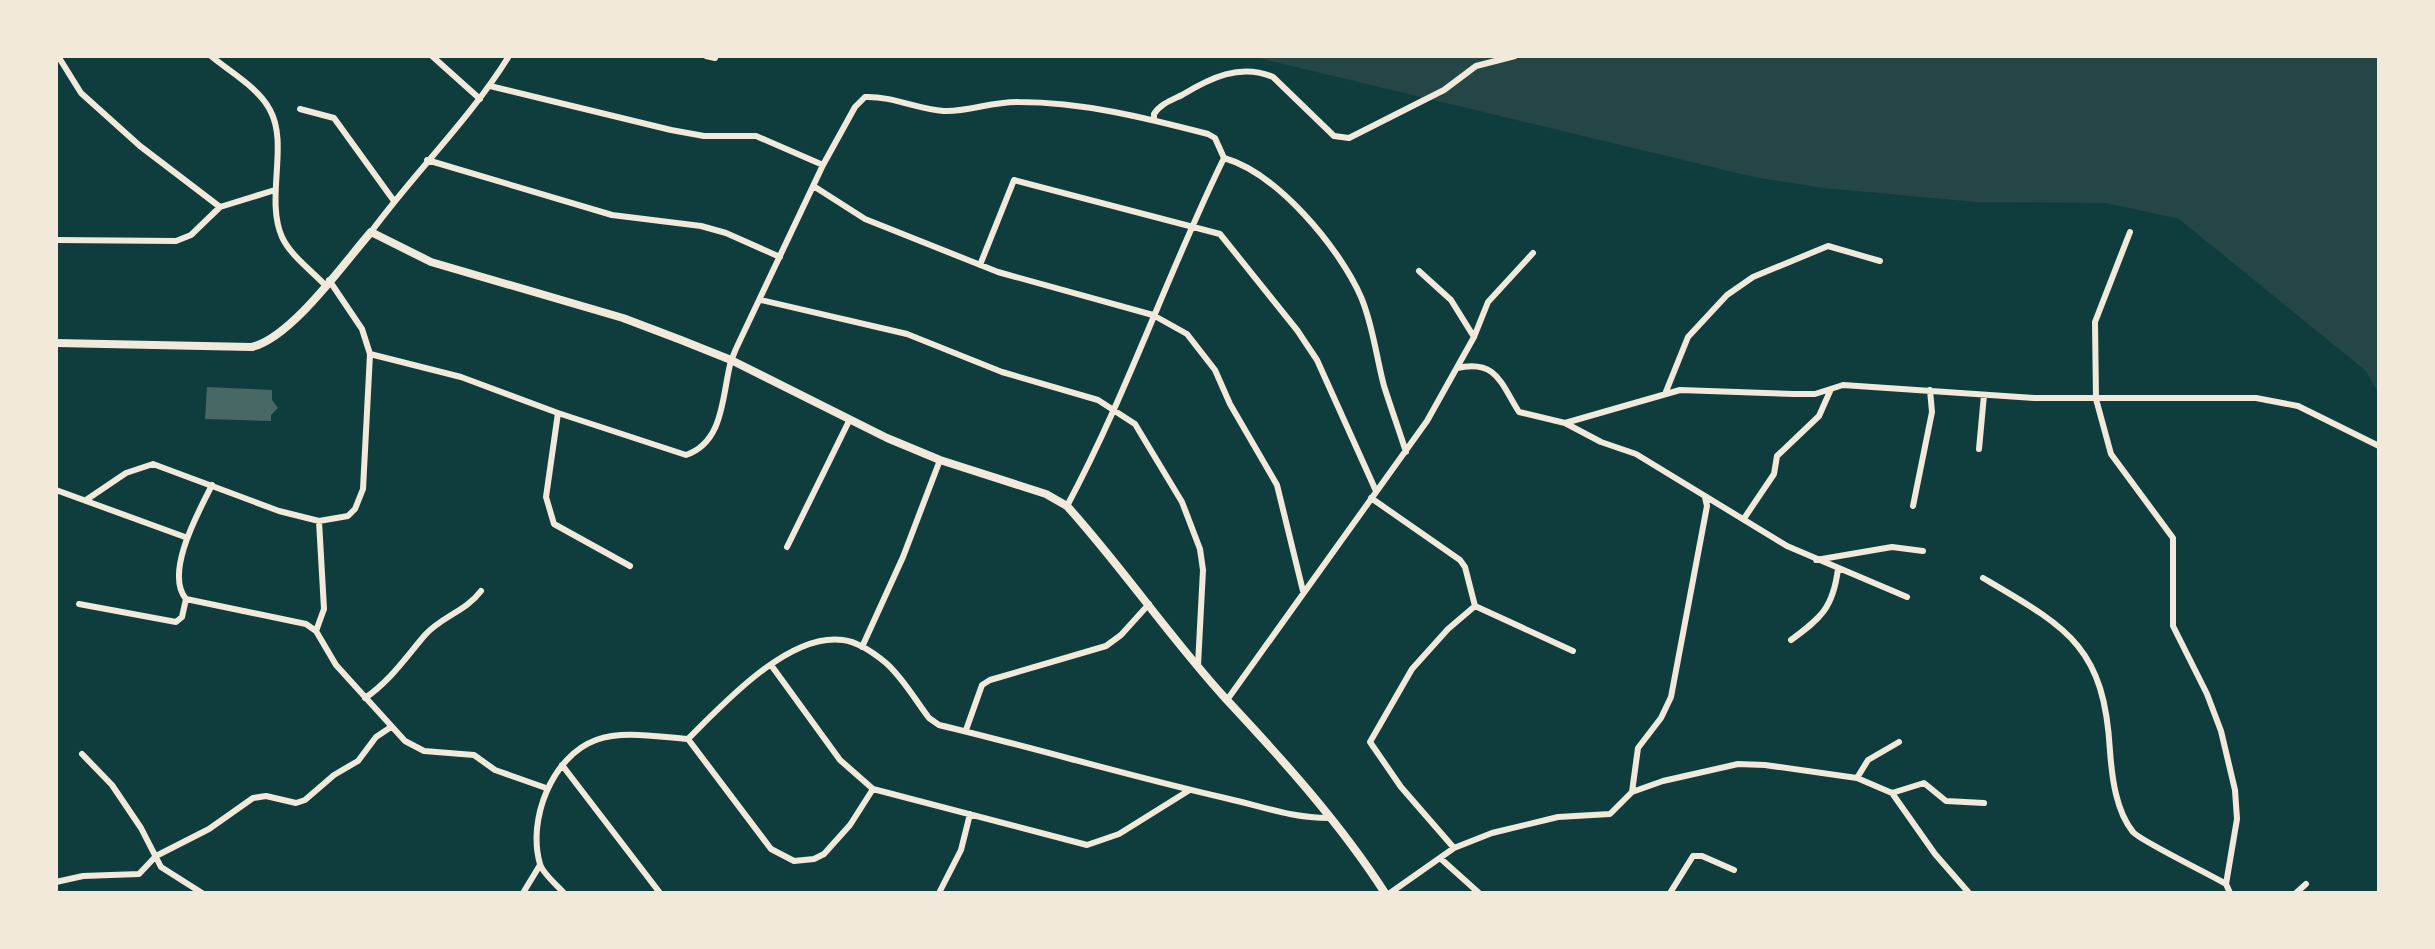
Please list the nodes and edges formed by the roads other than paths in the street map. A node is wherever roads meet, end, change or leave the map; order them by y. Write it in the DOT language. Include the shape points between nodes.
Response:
graph roads {
  1 [pos="58,56"];
  2 [pos="211,56"];
  3 [pos="432,56"];
  4 [pos="509,56"];
  5 [pos="706,56"];
  6 [pos="1515,56"];
  7 [pos="715,58"];
  8 [pos="490,86"];
  9 [pos="480,99"];
  10 [pos="300,109"];
  11 [pos="1154,119"];
  12 [pos="1224,158"];
  13 [pos="427,160"];
  14 [pos="824,165"];
  15 [pos="814,187"];
  16 [pos="275,190"];
  17 [pos="394,201"];
  18 [pos="220,207"];
  19 [pos="1190,228"];
  20 [pos="371,232"];
  21 [pos="2130,232"];
  22 [pos="56,240"];
  23 [pos="1533,253"];
  24 [pos="780,257"];
  25 [pos="1880,261"];
  26 [pos="980,265"];
  27 [pos="1419,271"];
  28 [pos="327,283"];
  29 [pos="761,300"];
  30 [pos="1153,315"];
  31 [pos="1474,337"];
  32 [pos="56,343"];
  33 [pos="370,354"];
  34 [pos="731,360"];
  35 [pos="1457,368"];
  36 [pos="1831,389"];
  37 [pos="1930,390"];
  38 [pos="1664,394"];
  39 [pos="1984,395"];
  40 [pos="2096,399"];
  41 [pos="1114,408"];
  42 [pos="558,413"];
  43 [pos="849,421"];
  44 [pos="1565,423"];
  45 [pos="2379,446"];
  46 [pos="1979,449"];
  47 [pos="1406,452"];
  48 [pos="940,460"];
  49 [pos="212,485"];
  50 [pos="56,490"];
  51 [pos="1376,491"];
  52 [pos="1705,497"];
  53 [pos="1371,498"];
  54 [pos="86,500"];
  55 [pos="1067,506"];
  56 [pos="1913,506"];
  57 [pos="1745,517"];
  58 [pos="319,521"];
  59 [pos="186,537"];
  60 [pos="787,547"];
  61 [pos="1923,551"];
  62 [pos="1814,560"];
  63 [pos="630,566"];
  64 [pos="1838,569"];
  65 [pos="1983,578"];
  66 [pos="481,591"];
  67 [pos="1303,591"];
  68 [pos="1907,597"];
  69 [pos="186,599"];
  70 [pos="79,604"];
  71 [pos="1149,604"];
  72 [pos="1475,606"];
  73 [pos="316,631"];
  74 [pos="1791,640"];
  75 [pos="862,647"];
  76 [pos="1573,651"];
  77 [pos="771,665"];
  78 [pos="1198,665"];
  79 [pos="365,698"];
  80 [pos="1227,700"];
  81 [pos="391,727"];
  82 [pos="966,730"];
  83 [pos="688,739"];
  84 [pos="1899,742"];
  85 [pos="82,754"];
  86 [pos="562,765"];
  87 [pos="1857,778"];
  88 [pos="546,788"];
  89 [pos="873,789"];
  90 [pos="1188,791"];
  91 [pos="1632,792"];
  92 [pos="1892,793"];
  93 [pos="1984,803"];
  94 [pos="970,814"];
  95 [pos="1329,818"];
  96 [pos="1454,848"];
  97 [pos="156,856"];
  98 [pos="1440,858"];
  99 [pos="540,865"];
  100 [pos="1734,870"];
  101 [pos="56,881"];
  102 [pos="2225,884"];
  103 [pos="2306,884"];
  104 [pos="202,893"];
  105 [pos="523,893"];
  106 [pos="564,893"];
  107 [pos="660,893"];
  108 [pos="939,893"];
  109 [pos="1387,893"];
  110 [pos="1479,893"];
  111 [pos="1670,893"];
  112 [pos="1969,893"];
  113 [pos="2230,893"];
  114 [pos="2296,893"];
  1 -- 18 [label="street" via="80,93"];
  2 -- 16 [label="street" via="270,109 276,130"];
  3 -- 9 [label="street"];
  4 -- 8 [label="street"];
  5 -- 7 [label="street"];
  6 -- 11 [label="street" via="1476,66 1444,90 1349,138 1334,135 1273,77 1263,73 1236,71 1214,78 1163,105"];
  8 -- 9 [label="street"];
  8 -- 14 [label="street" via="671,130 704,136 756,136"];
  9 -- 13 [label="street"];
  10 -- 17 [label="street" via="334,118"];
  11 -- 12 [label="street" via="1215,138"];
  11 -- 14 [label="street" via="1044,102 1002,102 946,111 866,97 855,107"];
  12 -- 19 [label="street"];
  12 -- 47 [label="street" via="1249,167 1286,197 1348,274 1368,315"];
  13 -- 17 [label="street"];
  13 -- 24 [label="street" via="612,215 701,226"];
  14 -- 15 [label="street"];
  15 -- 24 [label="street"];
  15 -- 26 [label="street" via="866,219"];
  16 -- 18 [label="street"];
  16 -- 28 [label="street" via="282,236"];
  17 -- 20 [label="street"];
  18 -- 22 [label="street" via="191,235 176,241"];
  19 -- 26 [label="street" via="1014,180"];
  19 -- 30 [label="street"];
  19 -- 51 [label="street" via="1220,234 1297,330 1331,388"];
  20 -- 28 [label="street"];
  20 -- 34 [label="street" via="431,262 623,318"];
  21 -- 40 [label="street" via="2095,322"];
  23 -- 31 [label="street" via="1488,302"];
  24 -- 29 [label="street"];
  25 -- 38 [label="street" via="1828,246 1753,277 1727,295 1688,337"];
  26 -- 30 [label="street"];
  27 -- 31 [label="street" via="1451,300"];
  28 -- 32 [label="street" via="286,329 265,344"];
  28 -- 33 [label="street" via="362,329"];
  29 -- 34 [label="street"];
  29 -- 41 [label="street" via="907,334 1002,372"];
  30 -- 41 [label="street"];
  30 -- 67 [label="street" via="1187,334 1215,370 1277,485"];
  31 -- 35 [label="street"];
  33 -- 42 [label="street" via="461,377"];
  33 -- 58 [label="street" via="360,500 348,516"];
  34 -- 42 [label="street" via="718,421 695,452 677,454"];
  34 -- 43 [label="street"];
  35 -- 44 [label="street" via="1469,365 1496,373 1519,412"];
  35 -- 47 [label="street"];
  36 -- 37 [label="street" via="1843,385"];
  36 -- 38 [label="street" via="1794,394 1702,390"];
  36 -- 57 [label="street" via="1819,416 1777,456 1774,474"];
  37 -- 39 [label="street"];
  37 -- 56 [label="street" via="1932,412"];
  38 -- 44 [label="street"];
  39 -- 40 [label="street"];
  39 -- 46 [label="street"];
  40 -- 45 [label="street" via="2276,401 2298,406"];
  40 -- 102 [label="street" via="2111,454 2173,538 2173,626 2221,731 2235,790 2237,819"];
  41 -- 55 [label="street"];
  41 -- 78 [label="street" via="1142,433 1195,534 1203,570"];
  42 -- 63 [label="street" via="546,497 554,524"];
  43 -- 48 [label="street"];
  43 -- 60 [label="street"];
  44 -- 52 [label="street" via="1636,454"];
  47 -- 51 [label="street"];
  48 -- 55 [label="street" via="1021,485"];
  48 -- 75 [label="street"];
  49 -- 54 [label="street" via="153,464 126,473"];
  49 -- 58 [label="street"];
  49 -- 59 [label="street"];
  50 -- 54 [label="street"];
  51 -- 53 [label="street"];
  52 -- 57 [label="street"];
  52 -- 91 [label="street" via="1671,696 1638,748"];
  53 -- 67 [label="street"];
  53 -- 72 [label="street" via="1460,560"];
  54 -- 59 [label="street"];
  55 -- 71 [label="street"];
  57 -- 62 [label="street" via="1764,533"];
  58 -- 73 [label="street" via="325,596"];
  59 -- 69 [label="street" via="180,578"];
  61 -- 62 [label="street" via="1892,547"];
  62 -- 64 [label="street"];
  64 -- 68 [label="street"];
  64 -- 74 [label="street" via="1822,617"];
  65 -- 102 [label="street" via="2058,625 2082,651 2102,686 2111,778 2131,830"];
  66 -- 79 [label="street" via="426,633 383,685"];
  67 -- 80 [label="street"];
  69 -- 70 [label="street" via="182,617 176,622"];
  69 -- 73 [label="street" via="289,618"];
  71 -- 78 [label="street"];
  71 -- 82 [label="street" via="1106,646 1020,668 982,685"];
  72 -- 76 [label="street"];
  72 -- 96 [label="street" via="1448,628 1412,669 1370,741 1401,787"];
  73 -- 79 [label="street" via="331,659"];
  75 -- 77 [label="street" via="822,640"];
  75 -- 82 [label="street" via="889,666 929,719"];
  77 -- 83 [label="street" via="733,693"];
  77 -- 89 [label="street" via="840,760"];
  78 -- 80 [label="street"];
  79 -- 81 [label="street"];
  80 -- 95 [label="street" via="1252,723"];
  81 -- 88 [label="street" via="415,748 474,755 495,770"];
  81 -- 97 [label="street" via="376,737 358,761 305,800 253,799 209,829"];
  82 -- 90 [label="street"];
  83 -- 86 [label="street" via="599,739 580,748"];
  83 -- 89 [label="street" via="771,849 794,861 824,854"];
  84 -- 87 [label="street" via="1868,760"];
  85 -- 97 [label="street" via="112,785"];
  86 -- 88 [label="street"];
  86 -- 107 [label="street"];
  87 -- 91 [label="street" via="1738,764"];
  87 -- 92 [label="street"];
  88 -- 99 [label="street" via="539,823"];
  89 -- 94 [label="street"];
  90 -- 94 [label="street" via="1119,834 1087,845"];
  90 -- 95 [label="street" via="1293,817"];
  91 -- 96 [label="street" via="1610,814 1558,817 1492,833"];
  92 -- 93 [label="street" via="1924,783 1946,801"];
  92 -- 112 [label="street"];
  94 -- 108 [label="street" via="956,863"];
  95 -- 109 [label="street"];
  96 -- 98 [label="street"];
  97 -- 101 [label="street" via="139,874"];
  97 -- 104 [label="street" via="167,872"];
  98 -- 109 [label="street"];
  98 -- 110 [label="street"];
  99 -- 105 [label="street"];
  99 -- 106 [label="street"];
  100 -- 111 [label="street" via="1693,856"];
  102 -- 113 [label="street"];
  103 -- 114 [label="street"];
}
